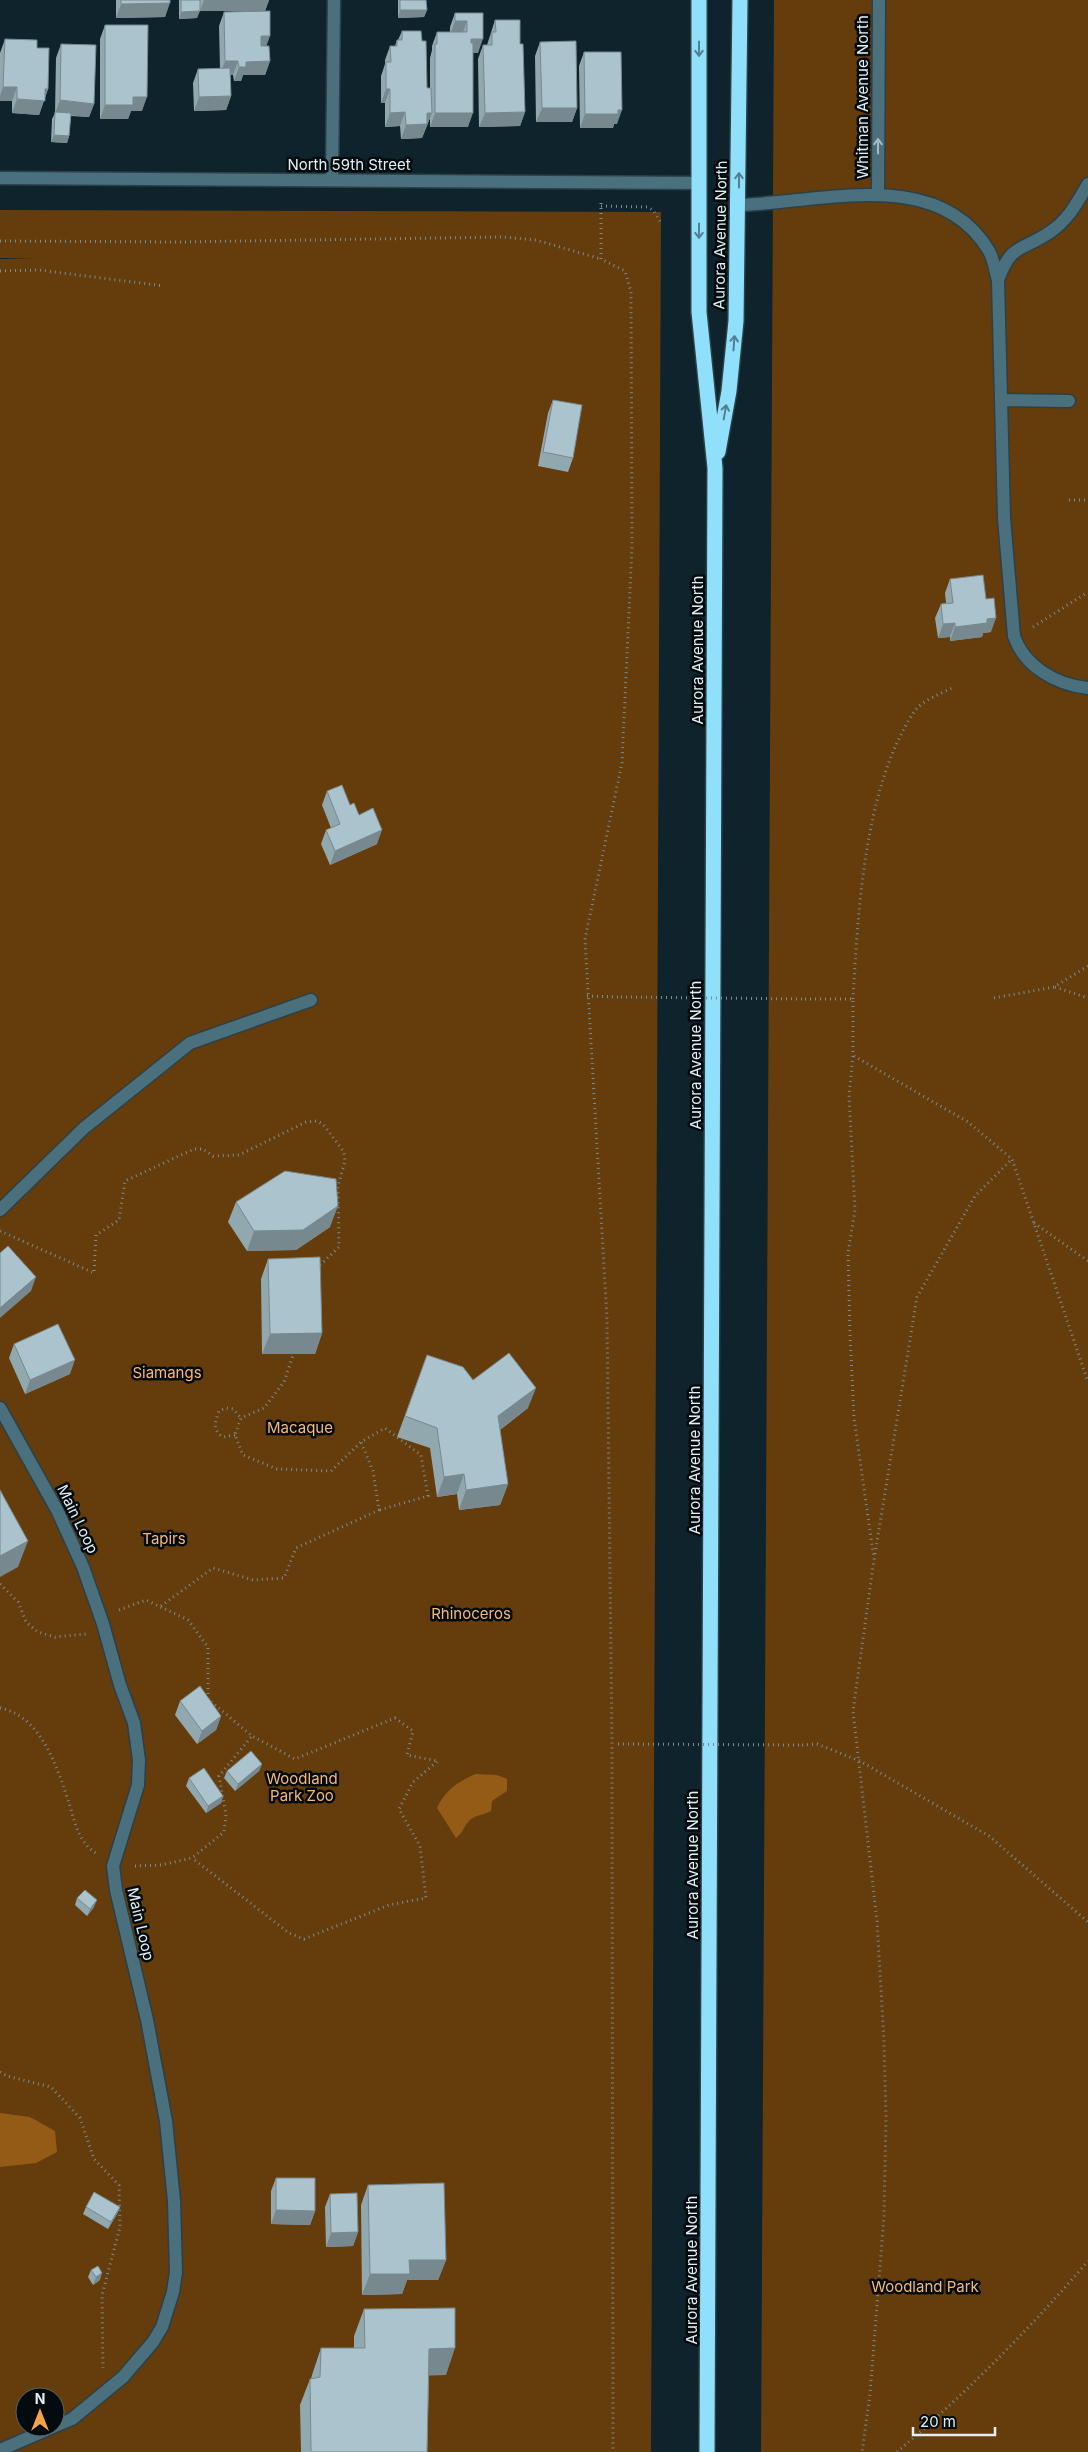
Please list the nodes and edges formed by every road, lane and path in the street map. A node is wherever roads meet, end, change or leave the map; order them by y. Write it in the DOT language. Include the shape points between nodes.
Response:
graph roads {
  1 [pos="334,0"];
  2 [pos="699,0"];
  3 [pos="740,0"];
  4 [pos="879,0"];
  5 [pos="0,178"];
  6 [pos="332,180"];
  7 [pos="698,183"];
  8 [pos="1088,184"];
  9 [pos="878,195"];
  10 [pos="601,200"];
  11 [pos="739,204"];
  12 [pos="601,206"];
  13 [pos="661,223"];
  14 [pos="0,241"];
  15 [pos="602,259"];
  16 [pos="0,271"];
  17 [pos="998,280"];
  18 [pos="164,286"];
  19 [pos="1001,400"];
  20 [pos="1070,401"];
  21 [pos="715,468"];
  22 [pos="1069,500"];
  23 [pos="1088,500"];
  24 [pos="1088,592"];
  25 [pos="1014,636"];
  26 [pos="952,688"];
  27 [pos="1088,688"];
  28 [pos="1088,966"];
  29 [pos="1054,987"];
  30 [pos="587,996"];
  31 [pos="994,998"];
  32 [pos="1088,998"];
  33 [pos="852,999"];
  34 [pos="311,1000"];
  35 [pos="854,1056"];
  36 [pos="1012,1159"];
  37 [pos="0,1210"];
  38 [pos="1034,1223"];
  39 [pos="0,1231"];
  40 [pos="1088,1261"];
  41 [pos="313,1272"];
  42 [pos="296,1345"];
  43 [pos="1088,1382"];
  44 [pos="0,1408"];
  45 [pos="241,1418"];
  46 [pos="235,1435"];
  47 [pos="361,1442"];
  48 [pos="379,1510"];
  49 [pos="874,1559"];
  50 [pos="0,1584"];
  51 [pos="161,1606"];
  52 [pos="103,1624"];
  53 [pos="0,1708"];
  54 [pos="252,1736"];
  55 [pos="612,1743"];
  56 [pos="860,1761"];
  57 [pos="192,1858"];
  58 [pos="113,1866"];
  59 [pos="1088,1922"];
  60 [pos="0,2072"];
  61 [pos="1088,2261"];
  62 [pos="104,2394"];
  63 [pos="65,2422"];
  64 [pos="31,2437"];
  65 [pos="0,2450"];
  66 [pos="612,2452"];
  67 [pos="707,2452"];
  68 [pos="862,2452"];
  69 [pos="897,2452"];
  1 -- 6 [label="street"];
  2 -- 7 [label="highway, Aurora Avenue North, one-way"];
  11 -- 3 [label="highway, Aurora Avenue North, one-way"];
  9 -- 4 [label="street, Whitman Avenue North, one-way"];
  5 -- 6 [label="street, North 59th Street"];
  6 -- 7 [label="street, North 59th Street"];
  7 -- 21 [label="highway, Aurora Avenue North, one-way" via="700,321"];
  8 -- 17 [label="street" via="1070,215 1049,233 1016,249 1005,262"];
  9 -- 11 [label="street"];
  9 -- 17 [label="street" via="914,198 969,224 990,253"];
  10 -- 12 [label="path"];
  21 -- 11 [label="highway, Aurora Avenue North, one-way" via="733,356"];
  12 -- 13 [label="path" via="647,207 653,210"];
  12 -- 15 [label="path"];
  14 -- 15 [label="path" via="502,237 536,240"];
  15 -- 30 [label="path" via="625,271 631,292 632,546 622,763 585,939"];
  16 -- 18 [label="path" via="40,270"];
  17 -- 19 [label="street"];
  19 -- 20 [label="street"];
  19 -- 25 [label="street" via="1004,518"];
  21 -- 67 [label="highway, Aurora Avenue North"];
  22 -- 23 [label="path"];
  24 -- 25 [label="path"];
  25 -- 27 [label="street" via="1019,651 1039,671"];
  26 -- 33 [label="path" via="915,711 896,749 875,806 858,916"];
  28 -- 29 [label="path"];
  29 -- 31 [label="path"];
  29 -- 32 [label="path"];
  30 -- 33 [label="path, bridge"];
  30 -- 55 [label="path" via="607,1318"];
  33 -- 35 [label="path"];
  34 -- 37 [label="street" via="190,1043 84,1128"];
  35 -- 36 [label="path" via="968,1122"];
  35 -- 49 [label="path" via="849,1095 855,1210 848,1253 850,1334 854,1418"];
  36 -- 38 [label="path"];
  36 -- 49 [label="path" via="975,1196 917,1297"];
  38 -- 40 [label="path"];
  38 -- 43 [label="path"];
  39 -- 41 [label="path" via="94,1273 96,1235 119,1220 125,1181 194,1149 203,1149 213,1156 240,1155 306,1122 317,1121 323,1124 344,1152 344,1161 338,1186 339,1247"];
  42 -- 45 [label="path" via="284,1382 264,1408"];
  44 -- 52 [label="street, Main Loop" via="57,1510 83,1567"];
  45 -- 46 [label="path"];
  45 -- 46 [label="path" via="233,1409 226,1408 219,1412 214,1425 223,1438"];
  46 -- 47 [label="path" via="243,1455 277,1468 331,1471"];
  47 -- 48 [label="path" via="374,1471"];
  47 -- 48 [label="path" via="384,1428 421,1455 428,1496"];
  48 -- 51 [label="path" via="296,1548 284,1578 253,1580 213,1568"];
  49 -- 56 [label="path" via="853,1711"];
  50 -- 52 [label="path" via="18,1602 30,1627 45,1636 82,1635"];
  51 -- 52 [label="path" via="146,1600 121,1608"];
  51 -- 54 [label="path" via="188,1620 208,1647 208,1699"];
  52 -- 58 [label="street, Main Loop" via="134,1723 139,1760 138,1785"];
  53 -- 58 [label="path" via="20,1715 36,1729 62,1786 80,1838 86,1847"];
  54 -- 57 [label="path" via="219,1776 226,1815 224,1832"];
  54 -- 57 [label="path" via="295,1759 395,1718 413,1731 407,1755 438,1761 413,1782 399,1809 420,1846 426,1898 388,1905 304,1939 289,1933"];
  55 -- 56 [label="path, bridge" via="816,1744"];
  55 -- 66 [label="path"];
  56 -- 59 [label="path" via="989,1836"];
  56 -- 68 [label="path" via="877,1921 886,2118 884,2216 870,2394"];
  57 -- 58 [label="path" via="162,1865"];
  58 -- 62 [label="street, Main Loop" via="166,2121 176,2265 173,2292 162,2327 139,2360"];
  60 -- 62 [label="path" via="51,2088 80,2118 94,2159 119,2185 120,2227 102,2295"];
  61 -- 69 [label="path" via="954,2404"];
  62 -- 63 [label="street, Main Loop"];
  64 -- 65 [label="street, Main Loop"];
}
